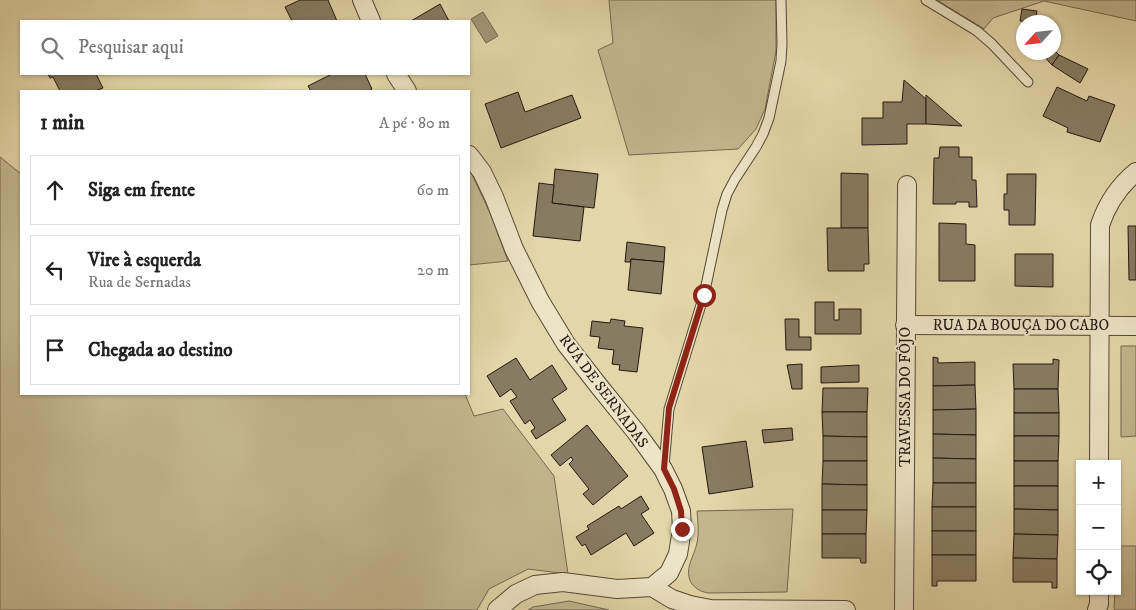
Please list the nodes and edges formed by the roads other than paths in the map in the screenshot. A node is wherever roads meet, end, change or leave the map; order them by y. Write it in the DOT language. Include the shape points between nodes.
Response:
graph roads {
  1 [pos="362,0"];
  2 [pos="781,0"];
  3 [pos="926,0"];
  4 [pos="371,20"];
  5 [pos="397,75"];
  6 [pos="1028,82"];
  7 [pos="406,90"];
  8 [pos="470,156"];
  9 [pos="1136,172"];
  10 [pos="906,185"];
  11 [pos="906,325"];
  12 [pos="1100,326"];
  13 [pos="1136,326"];
  14 [pos="1099,460"];
  15 [pos="664,469"];
  16 [pos="652,587"];
  17 [pos="1099,595"];
  18 [pos="497,610"];
  19 [pos="846,610"];
  20 [pos="904,610"];
  21 [pos="1097,610"];
  1 -- 4 [label="street"];
  2 -- 15 [label="lane" via="781,61 768,118 756,147 727,194 722,210 704,295 669,408"];
  3 -- 6 [label="lane" via="977,31"];
  5 -- 7 [label="street"];
  8 -- 15 [label="street, RUA DE SERNADAS" via="482,172 514,249 566,344"];
  9 -- 12 [label="street" via="1114,195 1100,225"];
  10 -- 11 [label="street, TRAVESSA DO FÔJO"];
  11 -- 12 [label="street, RUA DA BOUÇA DO CABO"];
  11 -- 20 [label="street, TRAVESSA DO FÔJO"];
  12 -- 13 [label="street, RUA DA BOUÇA DO CABO"];
  12 -- 14 [label="street"];
  15 -- 16 [label="street, RUA DE SERNADAS" via="681,511 682,529 678,554 669,573"];
  16 -- 18 [label="street" via="617,590 563,582 535,585 516,594"];
  16 -- 19 [label="street" via="672,599 712,609"];
  17 -- 21 [label="street"];
}
